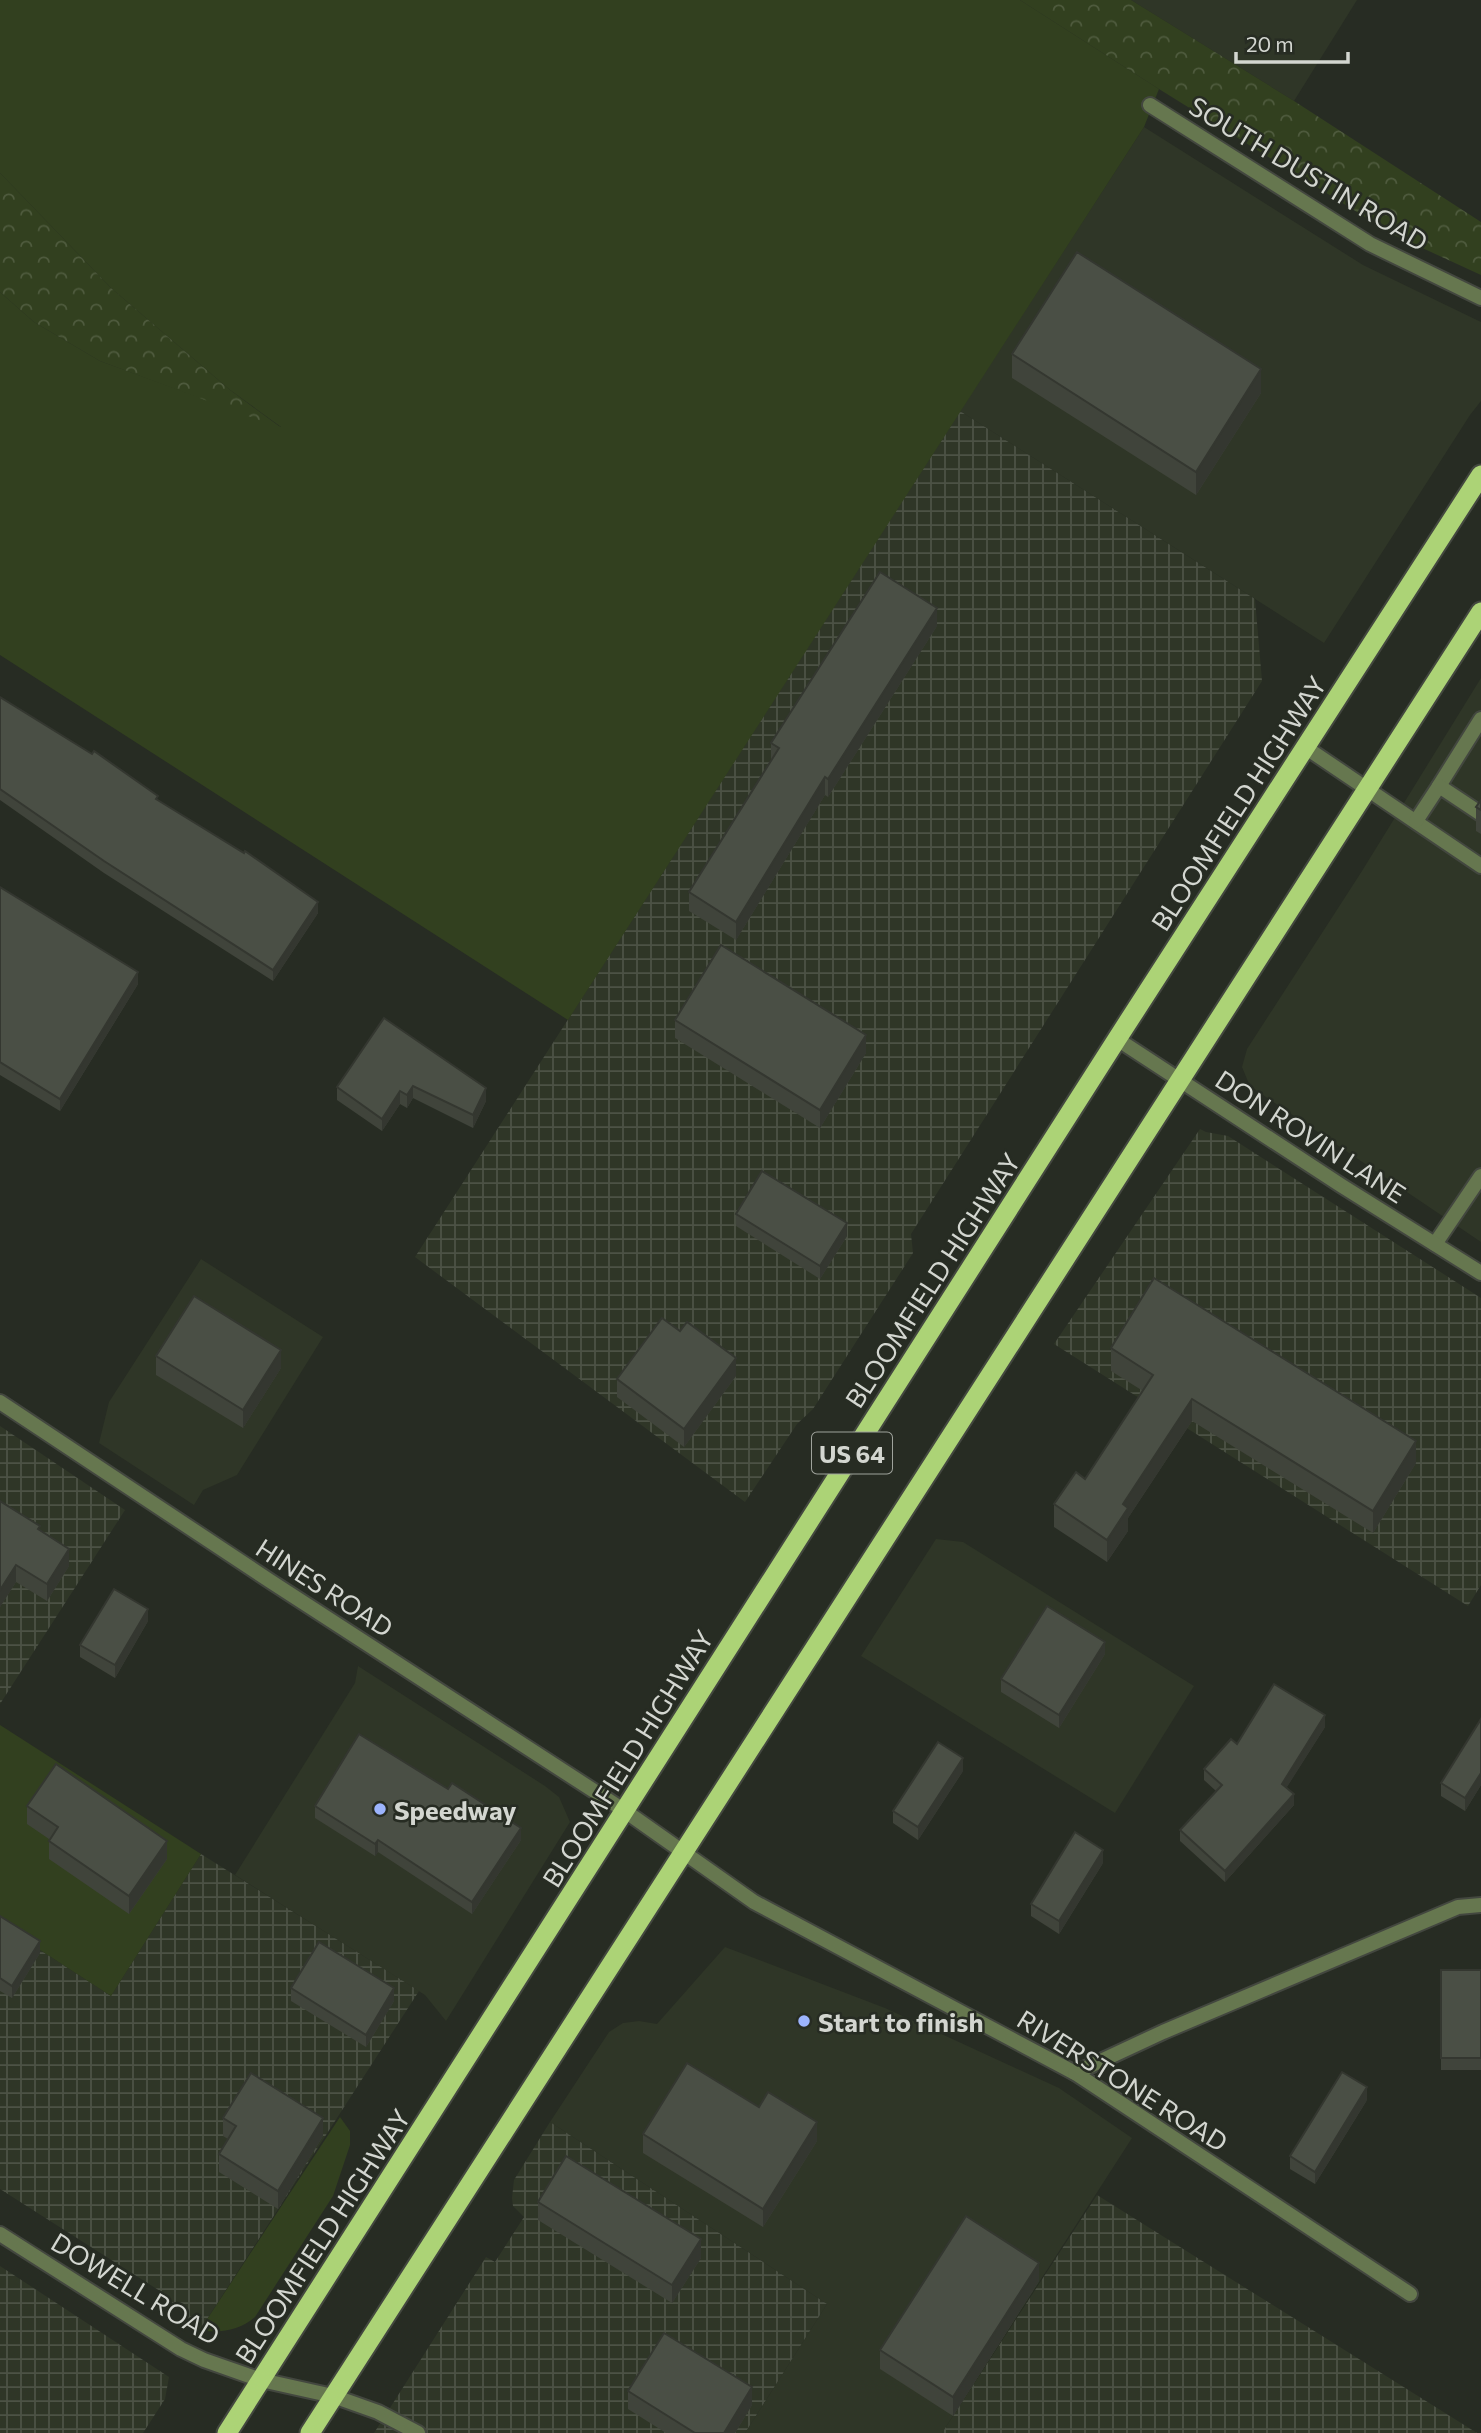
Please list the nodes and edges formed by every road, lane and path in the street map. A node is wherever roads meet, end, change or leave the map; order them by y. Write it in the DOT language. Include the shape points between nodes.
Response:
graph roads {
  1 [pos="1150,106"];
  2 [pos="1481,298"];
  3 [pos="1481,475"];
  4 [pos="1481,612"];
  5 [pos="1481,719"];
  6 [pos="1305,747"];
  7 [pos="1439,786"];
  8 [pos="1366,787"];
  9 [pos="1481,814"];
  10 [pos="1416,821"];
  11 [pos="1481,866"];
  12 [pos="1117,1039"];
  13 [pos="1178,1081"];
  14 [pos="1481,1176"];
  15 [pos="1435,1244"];
  16 [pos="1481,1273"];
  17 [pos="0,1402"];
  18 [pos="625,1811"];
  19 [pos="682,1852"];
  20 [pos="1481,1905"];
  21 [pos="1075,2073"];
  22 [pos="0,2234"];
  23 [pos="1410,2294"];
  24 [pos="261,2380"];
  25 [pos="333,2396"];
  26 [pos="227,2433"];
  27 [pos="310,2433"];
  28 [pos="418,2433"];
  1 -- 2 [label="street, SOUTH DUSTIN ROAD" via="1370,244"];
  3 -- 6 [label="highway, BLOOMFIELD HIGHWAY / US 64"];
  4 -- 8 [label="highway, US 64"];
  5 -- 7 [label="street"];
  6 -- 8 [label="street"];
  6 -- 12 [label="highway, BLOOMFIELD HIGHWAY / US 64"];
  7 -- 9 [label="street"];
  7 -- 10 [label="street"];
  8 -- 10 [label="street"];
  8 -- 13 [label="highway, US 64"];
  10 -- 11 [label="street"];
  12 -- 13 [label="street, DON ROVIN LANE"];
  12 -- 18 [label="highway, BLOOMFIELD HIGHWAY / US 64"];
  13 -- 15 [label="street, DON ROVIN LANE"];
  13 -- 19 [label="highway, US 64"];
  14 -- 15 [label="street"];
  15 -- 16 [label="street, DON ROVIN LANE"];
  17 -- 18 [label="street, HINES ROAD"];
  18 -- 19 [label="street, RIVERSTONE ROAD"];
  18 -- 24 [label="highway, BLOOMFIELD HIGHWAY / US 64"];
  19 -- 21 [label="street, RIVERSTONE ROAD" via="754,1902"];
  19 -- 25 [label="highway, US 64"];
  20 -- 21 [label="street" via="1458,1908"];
  21 -- 23 [label="street, RIVERSTONE ROAD"];
  22 -- 24 [label="street, DOWELL ROAD" via="181,2349"];
  24 -- 25 [label="street, DOWELL ROAD"];
  24 -- 26 [label="highway, BLOOMFIELD HIGHWAY / US 64"];
  25 -- 27 [label="highway, US 64"];
  25 -- 28 [label="street"];
}
